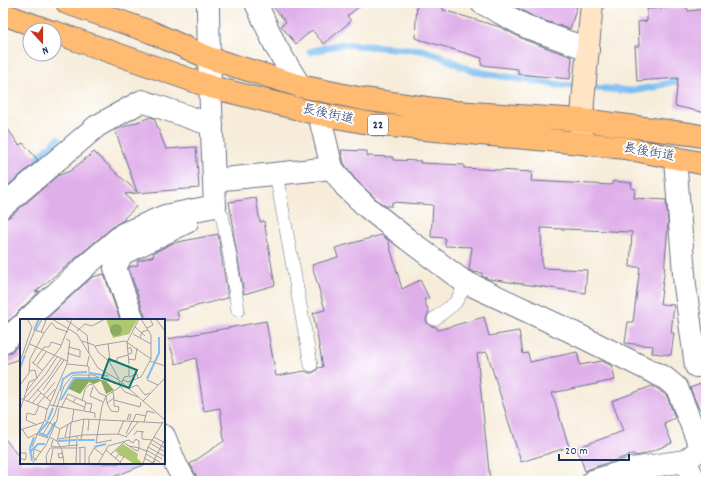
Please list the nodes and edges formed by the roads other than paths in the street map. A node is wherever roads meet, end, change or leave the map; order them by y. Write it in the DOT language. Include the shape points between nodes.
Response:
graph roads {
  1 [pos="67,3"];
  2 [pos="208,3"];
  3 [pos="482,3"];
  4 [pos="592,3"];
  5 [pos="257,4"];
  6 [pos="3,14"];
  7 [pos="26,22"];
  8 [pos="62,35"];
  9 [pos="588,48"];
  10 [pos="209,58"];
  11 [pos="300,86"];
  12 [pos="211,87"];
  13 [pos="582,111"];
  14 [pos="319,114"];
  15 [pos="212,125"];
  16 [pos="706,137"];
  17 [pos="581,143"];
  18 [pos="675,158"];
  19 [pos="706,164"];
  20 [pos="332,168"];
  21 [pos="276,174"];
  22 [pos="214,180"];
  23 [pos="3,206"];
  24 [pos="215,206"];
  25 [pos="467,282"];
  26 [pos="238,310"];
  27 [pos="28,319"];
  28 [pos="133,319"];
  29 [pos="434,319"];
  30 [pos="20,327"];
  31 [pos="3,342"];
  32 [pos="311,365"];
  33 [pos="696,366"];
  34 [pos="165,438"];
  35 [pos="697,453"];
  36 [pos="185,481"];
  37 [pos="593,481"];
  38 [pos="695,481"];
  1 -- 10 [label="main road, 長後街道 / 22" via="151,32"];
  2 -- 10 [label="street"];
  3 -- 9 [label="street" via="528,28"];
  4 -- 9 [label="street"];
  5 -- 11 [label="street" via="276,47"];
  6 -- 7 [label="main road"];
  8 -- 12 [label="main road, 長後街道 / 22"];
  9 -- 13 [label="street"];
  10 -- 11 [label="main road, 長後街道 / 22"];
  10 -- 12 [label="street"];
  11 -- 13 [label="main road, 長後街道 / 22" via="363,99 455,112"];
  12 -- 14 [label="main road, 長後街道 / 22"];
  12 -- 15 [label="street"];
  13 -- 16 [label="main road, 長後街道 / 22"];
  13 -- 17 [label="street"];
  14 -- 17 [label="main road, 長後街道 / 22" via="380,125"];
  14 -- 20 [label="street"];
  15 -- 22 [label="street"];
  15 -- 23 [label="street" via="142,101 97,126"];
  17 -- 18 [label="main road, 長後街道 / 22"];
  18 -- 19 [label="main road, 長後街道 / 22"];
  18 -- 33 [label="street" via="685,286"];
  20 -- 21 [label="street"];
  20 -- 25 [label="street" via="345,186 368,208"];
  21 -- 22 [label="street"];
  21 -- 32 [label="lane"];
  22 -- 24 [label="street"];
  24 -- 26 [label="lane" via="222,216"];
  24 -- 27 [label="street" via="165,216 123,234"];
  24 -- 28 [label="street" via="122,254 115,268"];
  25 -- 29 [label="lane" via="455,304"];
  25 -- 35 [label="street" via="665,378 677,388"];
  30 -- 31 [label="street"];
  34 -- 36 [label="street"];
  35 -- 37 [label="street"];
  35 -- 38 [label="street"];
}
